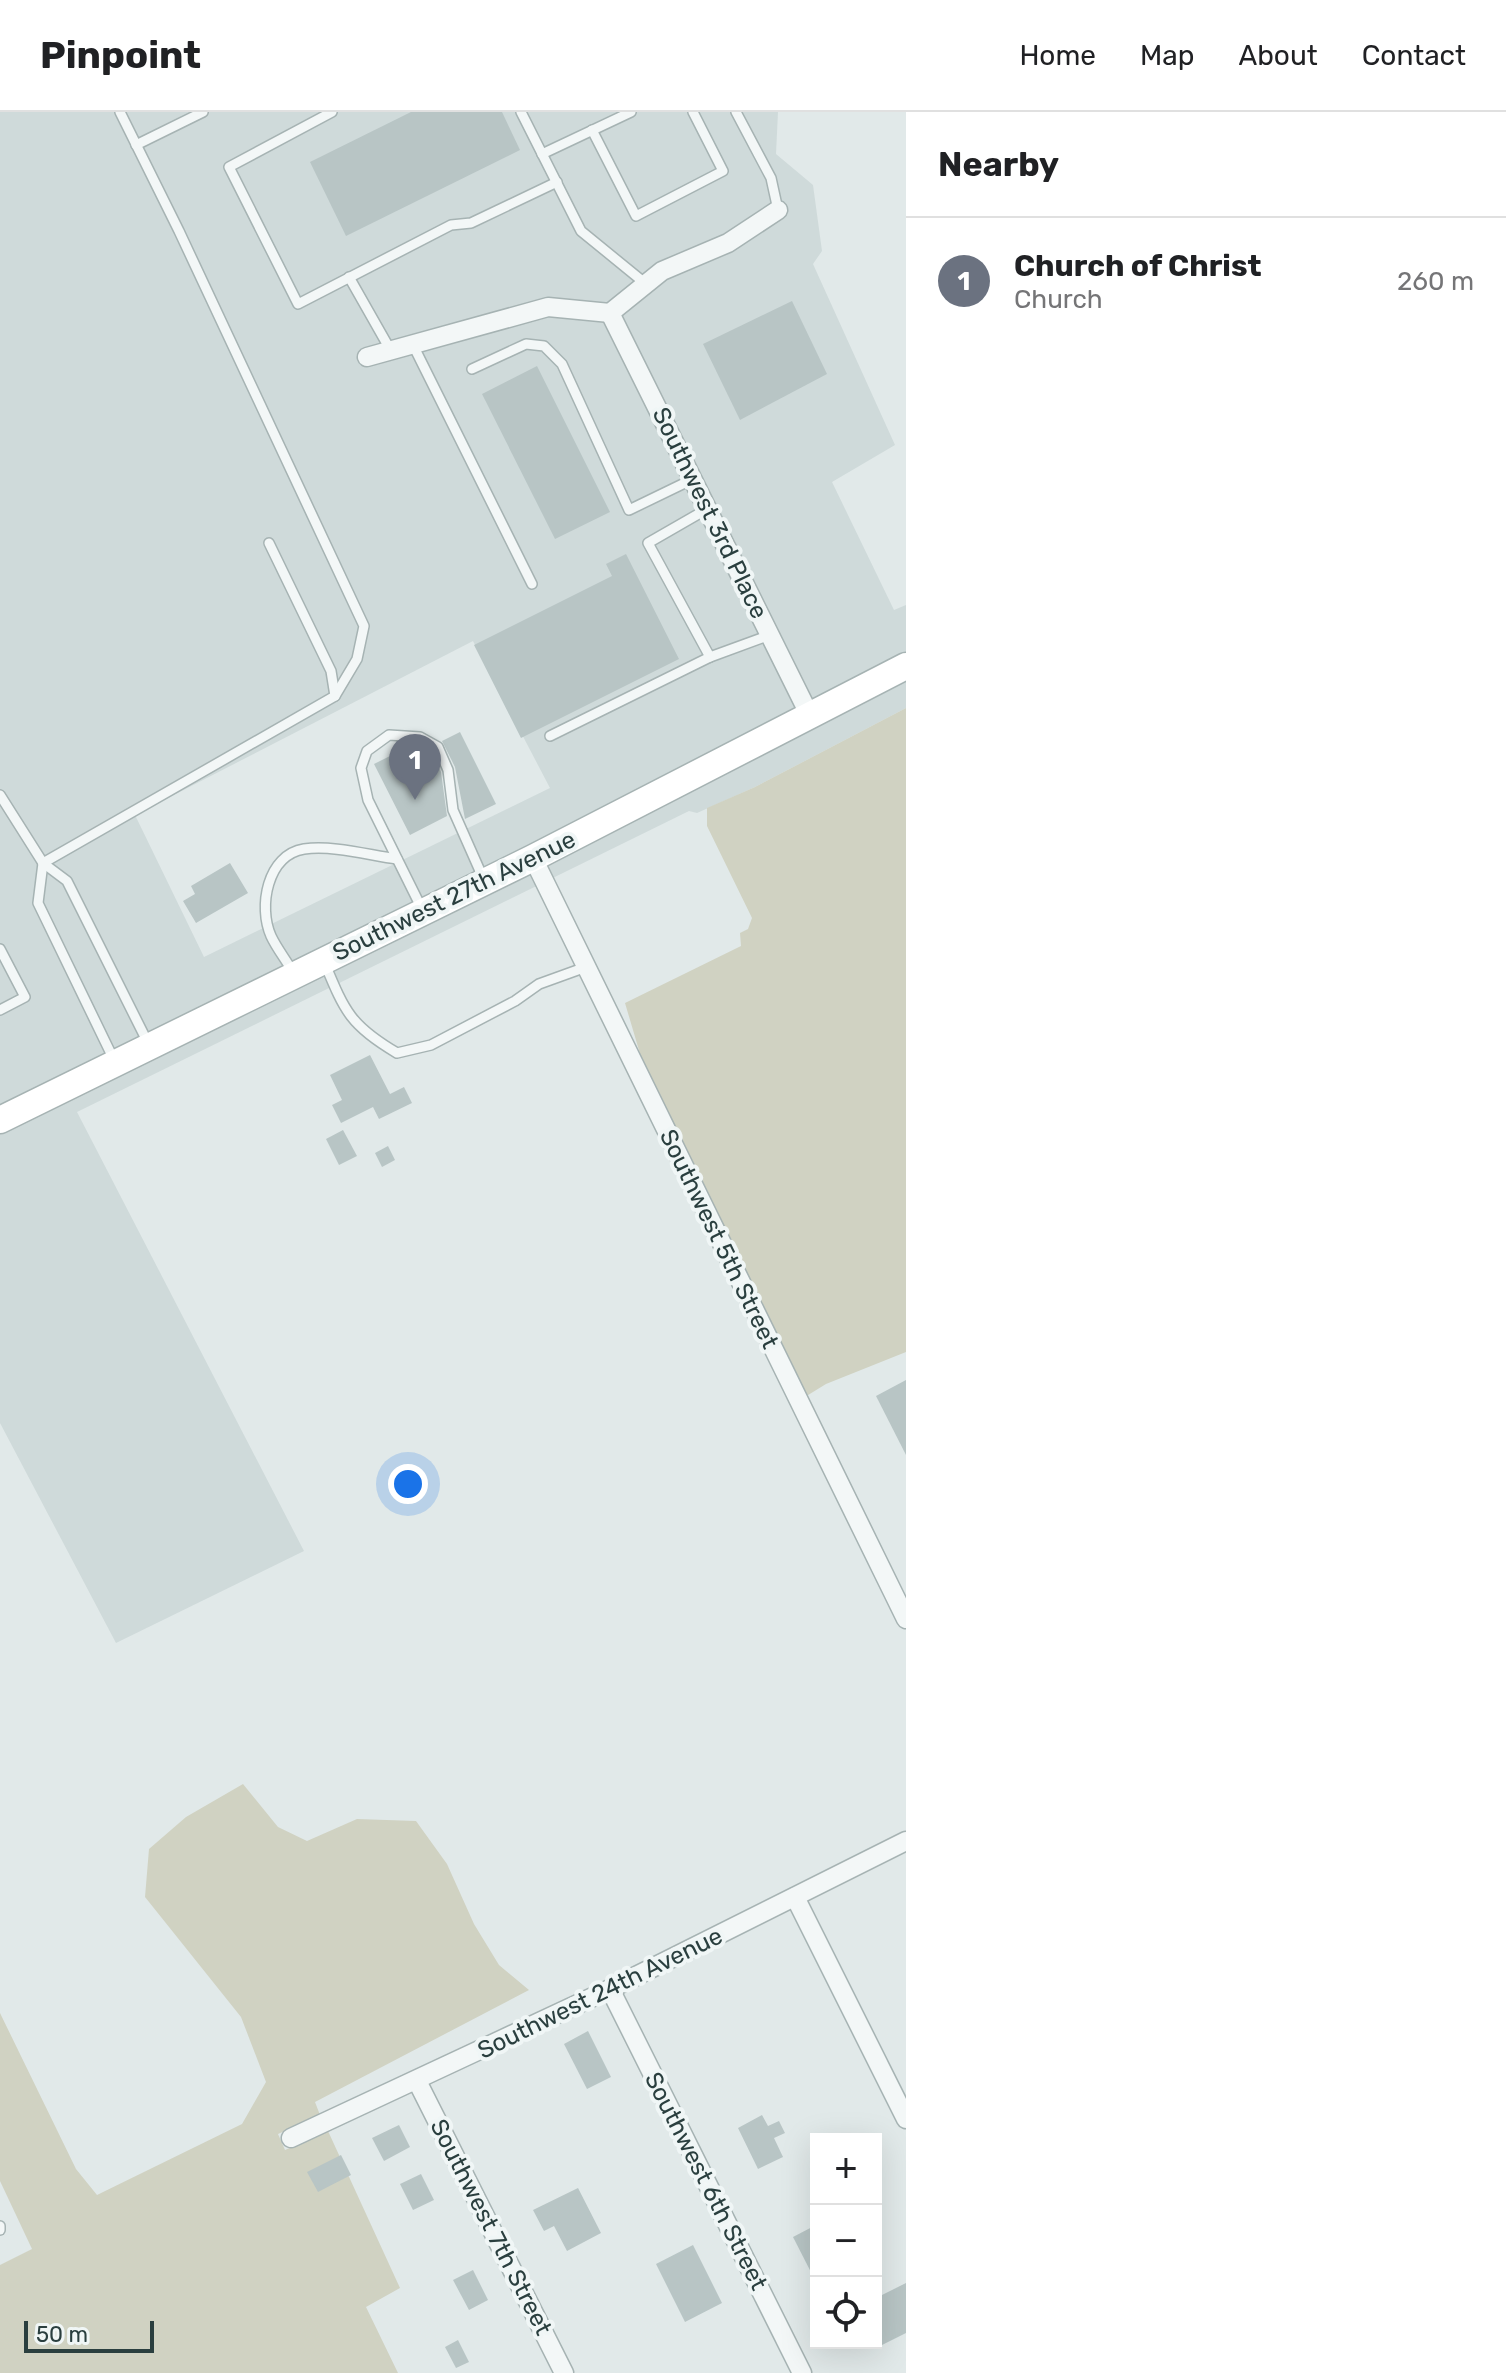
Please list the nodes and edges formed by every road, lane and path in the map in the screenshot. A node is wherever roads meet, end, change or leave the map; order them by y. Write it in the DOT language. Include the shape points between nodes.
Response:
graph roads {
  1 [pos="120,112"];
  2 [pos="203,112"];
  3 [pos="332,112"];
  4 [pos="521,112"];
  5 [pos="631,112"];
  6 [pos="693,112"];
  7 [pos="736,112"];
  8 [pos="592,130"];
  9 [pos="136,145"];
  10 [pos="542,154"];
  11 [pos="557,182"];
  12 [pos="778,210"];
  13 [pos="349,277"];
  14 [pos="646,284"];
  15 [pos="610,313"];
  16 [pos="413,345"];
  17 [pos="391,351"];
  18 [pos="367,357"];
  19 [pos="472,369"];
  20 [pos="693,479"];
  21 [pos="707,509"];
  22 [pos="269,543"];
  23 [pos="532,584"];
  24 [pos="770,635"];
  25 [pos="710,657"];
  26 [pos="906,666"];
  27 [pos="335,696"];
  28 [pos="809,714"];
  29 [pos="550,736"];
  30 [pos="0,795"];
  31 [pos="533,858"];
  32 [pos="397,859"];
  33 [pos="43,863"];
  34 [pos="485,882"];
  35 [pos="423,912"];
  36 [pos="0,949"];
  37 [pos="324,960"];
  38 [pos="586,967"];
  39 [pos="295,974"];
  40 [pos="0,1010"];
  41 [pos="149,1046"];
  42 [pos="115,1063"];
  43 [pos="0,1120"];
  44 [pos="906,1619"];
  45 [pos="906,1841"];
  46 [pos="795,1897"];
  47 [pos="610,1989"];
  48 [pos="417,2081"];
  49 [pos="906,2119"];
  50 [pos="291,2138"];
  51 [pos="564,2373"];
  52 [pos="802,2373"];
  1 -- 9 [label="lane"];
  2 -- 9 [label="lane"];
  3 -- 13 [label="lane" via="229,167 298,304"];
  4 -- 10 [label="lane"];
  5 -- 8 [label="lane"];
  6 -- 8 [label="lane" via="723,171 636,216"];
  7 -- 12 [label="lane" via="771,178"];
  8 -- 10 [label="lane"];
  9 -- 27 [label="lane" via="364,626 357,659"];
  10 -- 11 [label="lane"];
  11 -- 13 [label="lane" via="471,223 451,225"];
  11 -- 14 [label="lane" via="581,231"];
  12 -- 14 [label="street" via="728,243 662,271"];
  13 -- 17 [label="lane"];
  14 -- 15 [label="street"];
  15 -- 16 [label="street" via="548,307"];
  15 -- 20 [label="street, Southwest 3rd Place"];
  16 -- 17 [label="street"];
  16 -- 23 [label="lane"];
  17 -- 18 [label="street"];
  19 -- 20 [label="lane" via="526,344 544,346 562,364 629,510"];
  20 -- 21 [label="street, Southwest 3rd Place"];
  21 -- 24 [label="street, Southwest 3rd Place"];
  21 -- 25 [label="lane" via="648,543"];
  22 -- 27 [label="lane" via="331,671"];
  24 -- 25 [label="lane"];
  24 -- 28 [label="street, Southwest 3rd Place"];
  25 -- 29 [label="lane"];
  26 -- 28 [label="main road, Southwest 27th Avenue"];
  27 -- 33 [label="lane"];
  28 -- 31 [label="main road, Southwest 27th Avenue"];
  30 -- 33 [label="lane"];
  31 -- 34 [label="main road, Southwest 27th Avenue"];
  31 -- 38 [label="street, Southwest 5th Street"];
  32 -- 34 [label="lane" via="368,800 361,768 367,751 389,735 420,737 438,747 448,770 453,810"];
  32 -- 35 [label="lane"];
  32 -- 39 [label="lane" via="326,849 302,849 283,857 271,877 265,912 271,935"];
  33 -- 41 [label="lane" via="67,881"];
  33 -- 42 [label="lane" via="38,903"];
  34 -- 35 [label="main road, Southwest 27th Avenue"];
  35 -- 37 [label="main road, Southwest 27th Avenue"];
  36 -- 40 [label="lane" via="25,997"];
  37 -- 38 [label="lane" via="350,1017 364,1034 397,1053 431,1045 539,984"];
  37 -- 39 [label="main road, Southwest 27th Avenue"];
  38 -- 44 [label="street, Southwest 5th Street"];
  39 -- 41 [label="main road, Southwest 27th Avenue"];
  41 -- 42 [label="main road, Southwest 27th Avenue"];
  42 -- 43 [label="main road, Southwest 27th Avenue"];
  45 -- 46 [label="street, Southwest 24th Avenue"];
  46 -- 47 [label="street, Southwest 24th Avenue"];
  46 -- 49 [label="street"];
  47 -- 48 [label="street, Southwest 24th Avenue"];
  47 -- 52 [label="street, Southwest 6th Street"];
  48 -- 50 [label="street, Southwest 24th Avenue"];
  48 -- 51 [label="street, Southwest 7th Street"];
}
